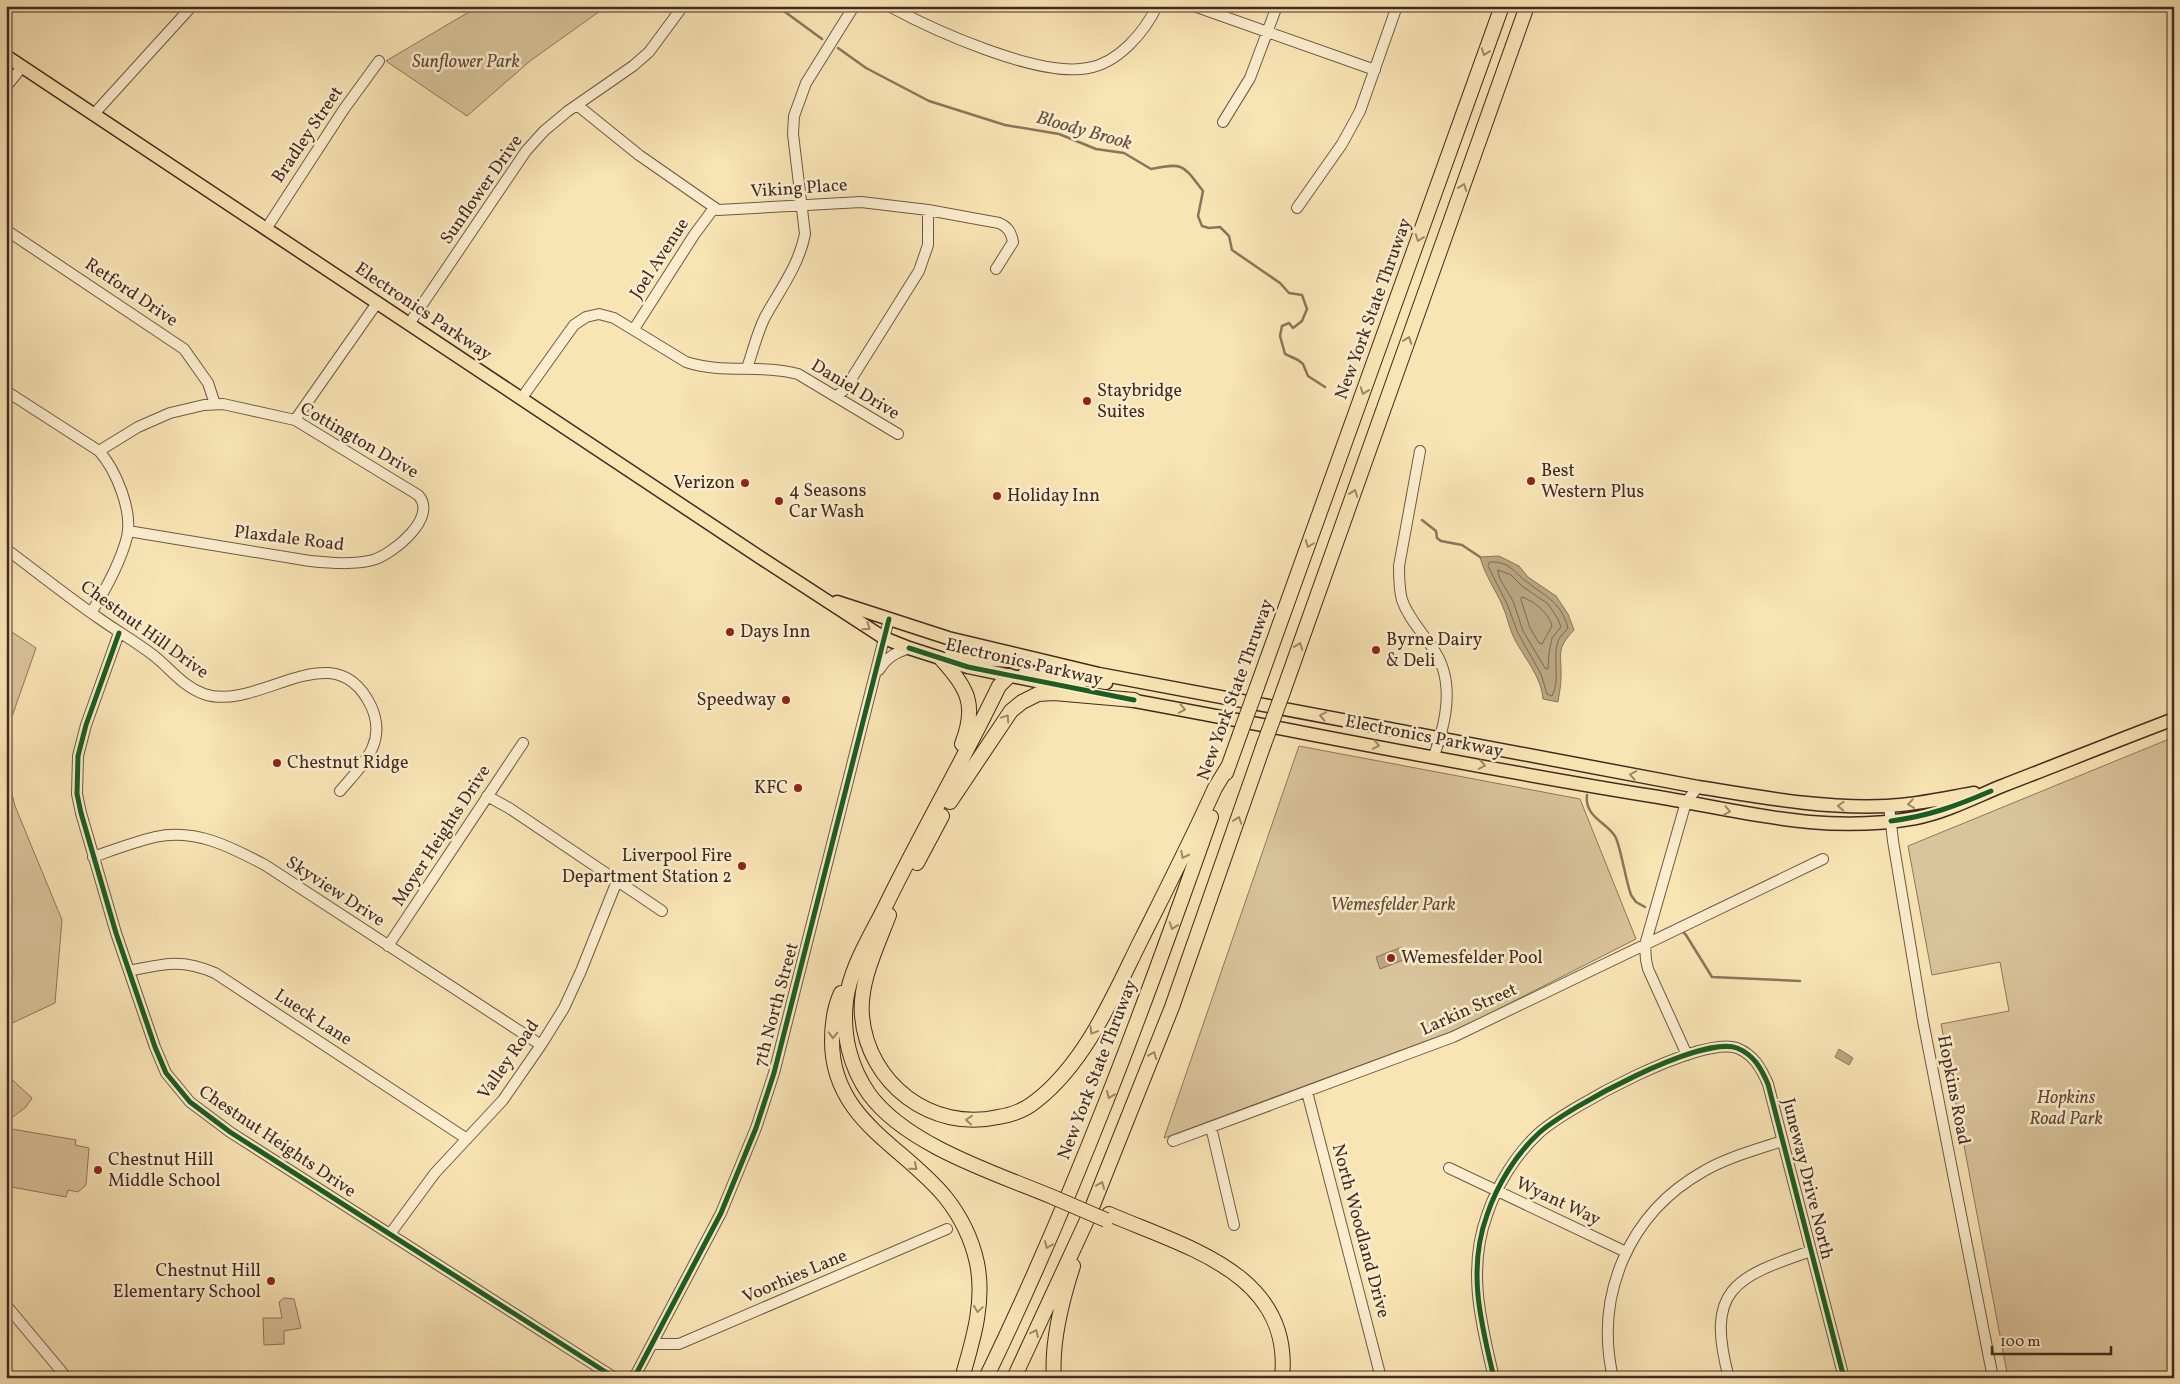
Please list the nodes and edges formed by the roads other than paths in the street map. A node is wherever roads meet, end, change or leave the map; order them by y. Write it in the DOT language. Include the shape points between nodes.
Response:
graph roads {
  1 [pos="192,6"];
  2 [pos="683,6"];
  3 [pos="854,6"];
  4 [pos="889,6"];
  5 [pos="1157,6"];
  6 [pos="1194,6"];
  7 [pos="1277,6"];
  8 [pos="1397,6"];
  9 [pos="1502,6"];
  10 [pos="1528,6"];
  11 [pos="1268,32"];
  12 [pos="6,56"];
  13 [pos="379,61"];
  14 [pos="22,67"];
  15 [pos="1375,70"];
  16 [pos="6,87"];
  17 [pos="577,105"];
  18 [pos="93,115"];
  19 [pos="1223,122"];
  20 [pos="802,206"];
  21 [pos="714,208"];
  22 [pos="1297,208"];
  23 [pos="928,210"];
  24 [pos="266,229"];
  25 [pos="6,230"];
  26 [pos="996,269"];
  27 [pos="377,303"];
  28 [pos="409,324"];
  29 [pos="634,328"];
  30 [pos="747,368"];
  31 [pos="6,391"];
  32 [pos="837,396"];
  33 [pos="521,400"];
  34 [pos="215,404"];
  35 [pos="295,420"];
  36 [pos="898,434"];
  37 [pos="99,451"];
  38 [pos="1420,451"];
  39 [pos="424,509"];
  40 [pos="128,531"];
  41 [pos="6,548"];
  42 [pos="821,596"];
  43 [pos="91,613"];
  44 [pos="889,619"];
  45 [pos="119,633"];
  46 [pos="884,638"];
  47 [pos="909,648"];
  48 [pos="923,652"];
  49 [pos="1023,656"];
  50 [pos="942,660"];
  51 [pos="1009,676"];
  52 [pos="874,677"];
  53 [pos="1183,690"];
  54 [pos="1134,700"];
  55 [pos="2174,719"];
  56 [pos="1440,738"];
  57 [pos="523,743"];
  58 [pos="1434,756"];
  59 [pos="1229,765"];
  60 [pos="340,791"];
  61 [pos="1991,791"];
  62 [pos="1683,792"];
  63 [pos="1748,795"];
  64 [pos="487,796"];
  65 [pos="944,803"];
  66 [pos="1889,806"];
  67 [pos="1891,821"];
  68 [pos="93,857"];
  69 [pos="1823,859"];
  70 [pos="618,881"];
  71 [pos="662,911"];
  72 [pos="889,915"];
  73 [pos="1645,945"];
  74 [pos="388,946"];
  75 [pos="860,958"];
  76 [pos="129,972"];
  77 [pos="541,1045"];
  78 [pos="1687,1055"];
  79 [pos="1307,1092"];
  80 [pos="1211,1127"];
  81 [pos="467,1140"];
  82 [pos="1173,1141"];
  83 [pos="1782,1141"];
  84 [pos="1449,1168"];
  85 [pos="1497,1191"];
  86 [pos="1056,1196"];
  87 [pos="1108,1217"];
  88 [pos="1087,1220"];
  89 [pos="1234,1225"];
  90 [pos="947,1229"];
  91 [pos="390,1234"];
  92 [pos="1811,1251"];
  93 [pos="1626,1252"];
  94 [pos="6,1305"];
  95 [pos="653,1344"];
  96 [pos="67,1378"];
  97 [pos="615,1378"];
  98 [pos="634,1378"];
  99 [pos="962,1378"];
  100 [pos="986,1378"];
  101 [pos="1014,1378"];
  102 [pos="1054,1378"];
  103 [pos="1276,1378"];
  104 [pos="1282,1378"];
  105 [pos="1381,1378"];
  106 [pos="1494,1378"];
  107 [pos="1613,1378"];
  108 [pos="1729,1378"];
  109 [pos="1844,1378"];
  110 [pos="1993,1378"];
  1 -- 18 [label="street"];
  2 -- 17 [label="street, Sunflower Drive" via="649,52"];
  3 -- 20 [label="street" via="806,83 794,116 793,134"];
  4 -- 5 [label="street" via="956,38 1001,54 1044,67 1073,70 1105,63 1118,54 1136,38"];
  6 -- 11 [label="street"];
  7 -- 11 [label="street"];
  8 -- 15 [label="street"];
  9 -- 59 [label="highway, New York State Thruway, one-way, bridge"];
  88 -- 10 [label="highway, one-way, bridge" via="1172,1008"];
  11 -- 15 [label="street"];
  11 -- 19 [label="street" via="1250,78"];
  12 -- 14 [label="main road, Electronics Parkway"];
  13 -- 24 [label="street, Bradley Street"];
  14 -- 16 [label="street"];
  14 -- 18 [label="main road, Electronics Parkway"];
  15 -- 22 [label="street" via="1360,111 1342,144"];
  17 -- 21 [label="street" via="639,155"];
  17 -- 28 [label="street, Sunflower Drive" via="544,131 526,151"];
  18 -- 24 [label="main road, Electronics Parkway"];
  20 -- 21 [label="street, Viking Place"];
  20 -- 23 [label="street, Viking Place" via="861,202"];
  20 -- 30 [label="street" via="803,245 788,279 761,325"];
  21 -- 29 [label="street, Joel Avenue"];
  23 -- 26 [label="street, Viking Place" via="1006,226 1013,242"];
  23 -- 32 [label="street" via="928,245 919,271 845,389"];
  24 -- 27 [label="main road, Electronics Parkway"];
  25 -- 34 [label="street, Retford Drive" via="180,346 208,383"];
  27 -- 28 [label="main road, Electronics Parkway"];
  27 -- 35 [label="street"];
  28 -- 33 [label="main road, Electronics Parkway"];
  29 -- 30 [label="street, Daniel Drive" via="686,362 718,369"];
  29 -- 33 [label="street, Daniel Drive" via="599,314 580,321 561,342"];
  30 -- 32 [label="street, Daniel Drive" via="780,369 798,374"];
  31 -- 37 [label="street"];
  32 -- 36 [label="street, Daniel Drive"];
  33 -- 42 [label="main road, Electronics Parkway"];
  34 -- 35 [label="street, Cottington Drive"];
  34 -- 37 [label="street, Cottington Drive" via="170,413 138,427"];
  35 -- 39 [label="street, Cottington Drive" via="418,495"];
  37 -- 40 [label="street" via="108,460 120,485"];
  38 -- 56 [label="street" via="1399,566 1399,582 1402,600 1433,648 1445,676 1447,694"];
  39 -- 40 [label="street, Plaxdale Road" via="416,527 390,551 360,562 310,561"];
  40 -- 43 [label="street" via="108,586"];
  41 -- 43 [label="street, Chestnut Hill Drive"];
  42 -- 44 [label="main road, Electronics Parkway"];
  42 -- 46 [label="main road, Electronics Parkway, one-way"];
  43 -- 45 [label="street, Chestnut Hill Drive"];
  44 -- 46 [label="street, 7th North Street"];
  44 -- 49 [label="main road, Electronics Parkway"];
  45 -- 60 [label="street, Chestnut Hill Drive" via="152,654 188,686 213,696 234,697 306,674 322,672 346,679 365,696 372,708 377,735 366,760"];
  45 -- 68 [label="street, Chestnut Heights Drive" via="78,756 77,794"];
  46 -- 47 [label="main road, Electronics Parkway"];
  46 -- 52 [label="street, 7th North Street"];
  47 -- 48 [label="main road, Electronics Parkway"];
  47 -- 52 [label="street" via="884,661"];
  48 -- 49 [label="main road" via="1008,661"];
  48 -- 50 [label="main road, Electronics Parkway"];
  49 -- 51 [label="main road"];
  49 -- 53 [label="main road, Electronics Parkway"];
  50 -- 51 [label="main road, Electronics Parkway"];
  50 -- 65 [label="highway" via="963,685 970,716"];
  51 -- 53 [label="main road" via="1041,673 1124,686"];
  51 -- 54 [label="main road, Electronics Parkway"];
  51 -- 65 [label="highway" via="1000,686"];
  52 -- 95 [label="street, 7th North Street" via="774,1073 756,1128 721,1213"];
  56 -- 53 [label="main road, Electronics Parkway, one-way"];
  54 -- 58 [label="main road, Electronics Parkway, one-way"];
  65 -- 54 [label="highway, one-way" via="1011,711 1022,702 1038,694 1054,693"];
  55 -- 61 [label="main road"];
  56 -- 58 [label="street"];
  62 -- 56 [label="main road, Electronics Parkway, one-way"];
  57 -- 64 [label="street, Moyer Heights Drive"];
  58 -- 62 [label="main road, Electronics Parkway, one-way" via="1593,787 1624,786"];
  59 -- 72 [label="highway, one-way" via="1120,981 1077,1058 1060,1080 1036,1101 1011,1115 976,1121 949,1118 924,1109 901,1094 874,1060 862,1016 863,992"];
  59 -- 100 [label="highway, New York State Thruway, one-way" via="1118,1075 1033,1278"];
  61 -- 66 [label="main road, one-way"];
  61 -- 67 [label="main road, Electronics Parkway" via="1934,814"];
  62 -- 63 [label="main road" via="1698,787"];
  62 -- 63 [label="main road" via="1698,798"];
  62 -- 67 [label="main road, Electronics Parkway, one-way" via="1730,812 1798,822"];
  62 -- 73 [label="street"];
  66 -- 63 [label="main road, one-way" via="1828,806"];
  64 -- 70 [label="street"];
  64 -- 74 [label="street, Moyer Heights Drive"];
  65 -- 72 [label="highway"];
  65 -- 75 [label="highway" via="919,837"];
  66 -- 67 [label="street, Hopkins Road"];
  67 -- 110 [label="street, Hopkins Road" via="1923,1021"];
  68 -- 74 [label="street, Skyview Drive" via="156,837 184,835 214,841 264,865"];
  68 -- 76 [label="street, Chestnut Heights Drive"];
  69 -- 73 [label="street, Larkin Street"];
  70 -- 71 [label="street"];
  70 -- 77 [label="street, Valley Road" via="582,971"];
  72 -- 86 [label="highway" via="858,977 853,997 852,1038 870,1083 901,1115 945,1144"];
  73 -- 78 [label="street" via="1648,969"];
  73 -- 79 [label="street, Larkin Street" via="1453,1037"];
  74 -- 77 [label="street, Skyview Drive"];
  75 -- 86 [label="highway" via="846,1000 846,1033 853,1064 869,1094 900,1124 939,1148"];
  75 -- 99 [label="highway, one-way" via="848,977 832,1028 837,1076 862,1119 946,1198 966,1231 976,1260 980,1304"];
  76 -- 81 [label="street, Lueck Lane" via="182,963 215,974"];
  76 -- 91 [label="street, Chestnut Heights Drive" via="166,1073 190,1102 230,1132"];
  77 -- 81 [label="street, Valley Road" via="503,1100"];
  78 -- 83 [label="street, Juneway Drive North" via="1709,1048 1727,1047 1747,1053 1758,1062 1768,1084"];
  78 -- 85 [label="street, Juneway Drive North" via="1574,1107 1524,1150"];
  79 -- 80 [label="street, Larkin Street"];
  79 -- 105 [label="street, North Woodland Drive"];
  80 -- 82 [label="street, Larkin Street"];
  80 -- 89 [label="street"];
  81 -- 91 [label="street, Valley Road" via="435,1173"];
  83 -- 92 [label="street, Juneway Drive North"];
  83 -- 93 [label="street" via="1734,1157 1683,1184 1648,1218"];
  84 -- 85 [label="street, Wyant Way"];
  85 -- 93 [label="street, Wyant Way"];
  85 -- 106 [label="street, Juneway Drive North" via="1486,1215 1476,1272 1480,1322"];
  86 -- 87 [label="highway"];
  87 -- 103 [label="highway" via="1237,1280 1269,1323 1276,1350"];
  87 -- 104 [label="highway" via="1205,1255 1241,1276 1270,1311 1282,1346"];
  101 -- 88 [label="highway, one-way"];
  88 -- 102 [label="highway" via="1062,1305"];
  90 -- 95 [label="street, Voorhies Lane" via="679,1344"];
  91 -- 97 [label="street, Chestnut Heights Drive"];
  92 -- 108 [label="street" via="1752,1273 1729,1296 1720,1321 1720,1339"];
  92 -- 109 [label="street, Juneway Drive North"];
  93 -- 107 [label="street" via="1610,1300 1608,1350"];
  94 -- 96 [label="street"];
  95 -- 98 [label="street, 7th North Street"];
}
